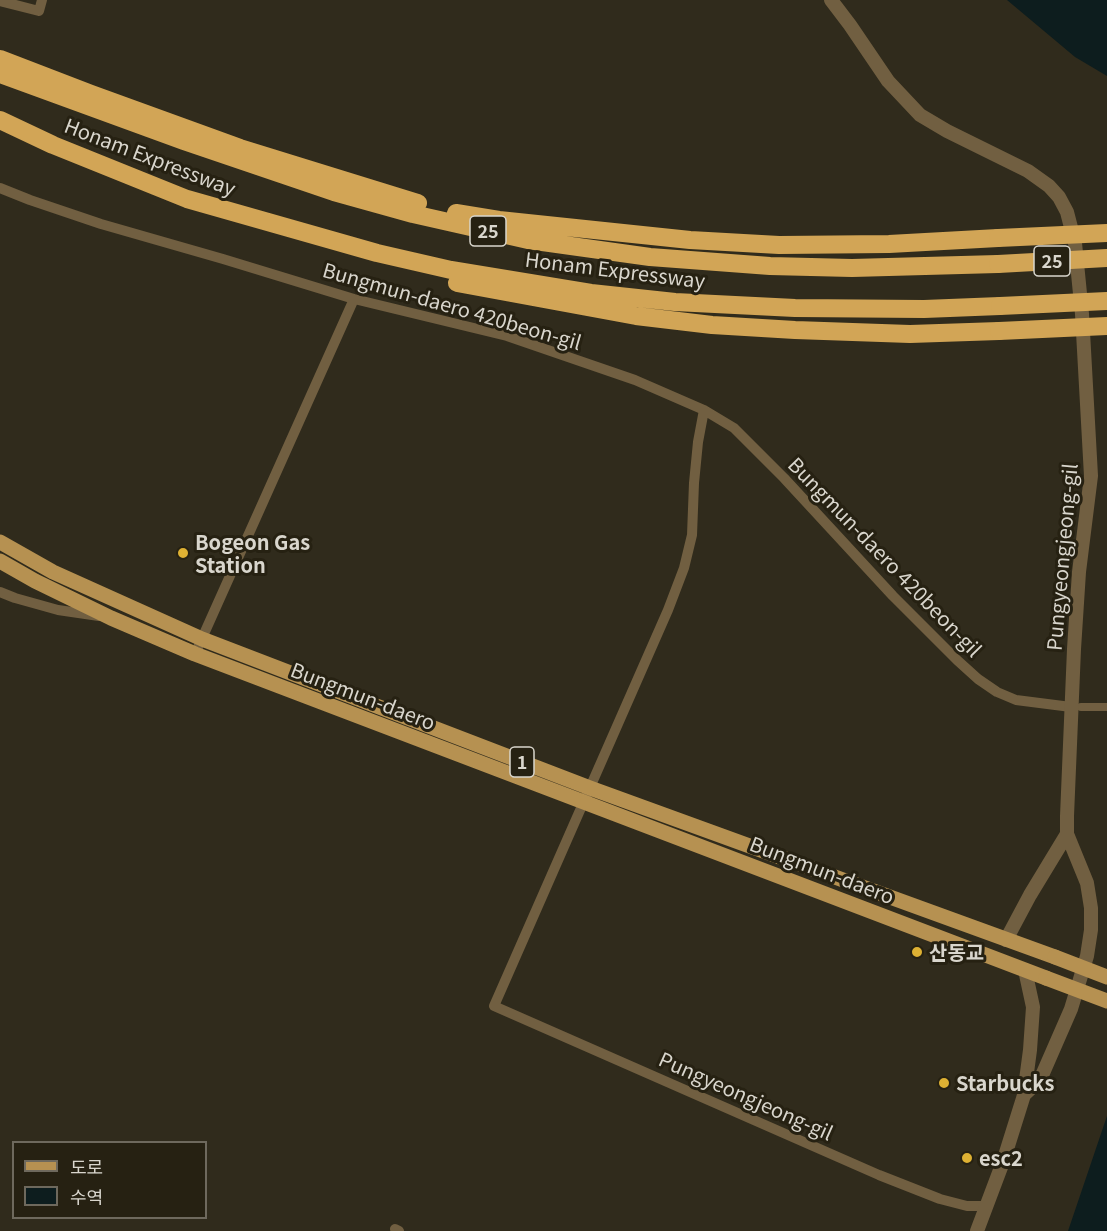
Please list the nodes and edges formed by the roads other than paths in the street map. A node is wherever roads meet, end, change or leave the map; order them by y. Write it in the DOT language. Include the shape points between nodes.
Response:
graph roads {
  1 [pos="42,0"];
  2 [pos="831,0"];
  3 [pos="0,2"];
  4 [pos="0,59"];
  5 [pos="0,74"];
  6 [pos="0,120"];
  7 [pos="0,188"];
  8 [pos="187,199"];
  9 [pos="1107,233"];
  10 [pos="1107,258"];
  11 [pos="354,299"];
  12 [pos="1107,301"];
  13 [pos="1107,326"];
  14 [pos="704,410"];
  15 [pos="0,542"];
  16 [pos="0,561"];
  17 [pos="0,592"];
  18 [pos="111,618"];
  19 [pos="202,639"];
  20 [pos="195,654"];
  21 [pos="1076,707"];
  22 [pos="1107,707"];
  23 [pos="590,788"];
  24 [pos="583,802"];
  25 [pos="1067,834"];
  26 [pos="1006,940"];
  27 [pos="1025,970"];
  28 [pos="1107,976"];
  29 [pos="1107,1001"];
  30 [pos="1024,1095"];
  31 [pos="988,1206"];
  32 [pos="977,1231"];
  1 -- 3 [label="street" via="39,11"];
  2 -- 21 [label="street, Pungyeongjeong-gil" via="888,81 920,115 1029,171 1049,186 1067,212 1075,243 1082,314 1091,476 1079,572"];
  4 -- 9 [label="highway, bridge" via="240,148 418,203 499,220 779,245 889,244"];
  5 -- 10 [label="highway, Honam Expressway / 25, bridge" via="334,192 528,240 650,257 770,266 852,268"];
  6 -- 8 [label="highway, Honam Expressway / 25"];
  7 -- 11 [label="street, Bungmun-daero 420beon-gil" via="101,224"];
  8 -- 12 [label="highway, Honam Expressway / 25, bridge" via="377,253 451,270 591,293 795,308 924,309"];
  8 -- 13 [label="highway, bridge" via="285,239 365,263 636,316 712,325 910,333"];
  11 -- 14 [label="street, Bungmun-daero 420beon-gil" via="507,336 635,380"];
  11 -- 19 [label="street"];
  14 -- 21 [label="street, Bungmun-daero 420beon-gil" via="734,428 892,596 978,679 1016,700"];
  14 -- 23 [label="street" via="693,483 690,550"];
  15 -- 19 [label="main road, Bungmun-daero / 1" via="53,572"];
  16 -- 18 [label="main road, Bungmun-daero / 1"];
  17 -- 18 [label="street" via="58,610"];
  18 -- 20 [label="main road, Bungmun-daero / 1"];
  19 -- 20 [label="street"];
  19 -- 23 [label="main road, Bungmun-daero / 1"];
  20 -- 24 [label="main road, Bungmun-daero / 1"];
  21 -- 22 [label="street"];
  21 -- 25 [label="street, Pungyeongjeong-gil"];
  23 -- 24 [label="street"];
  23 -- 26 [label="main road, Bungmun-daero / 1"];
  24 -- 27 [label="main road, Bungmun-daero / 1"];
  24 -- 31 [label="street, Pungyeongjeong-gil" via="494,1006 879,1175 940,1199 967,1206"];
  25 -- 26 [label="street"];
  25 -- 30 [label="street, Pungyeongjeong-gil" via="1087,883 1091,908 1089,944 1071,1009 1050,1061 1040,1080"];
  26 -- 28 [label="main road, Bungmun-daero / 1, bridge"];
  27 -- 29 [label="main road, Bungmun-daero / 1, bridge"];
  27 -- 30 [label="street" via="1033,1007"];
  30 -- 31 [label="street, Pungyeongjeong-gil"];
  31 -- 32 [label="street, Pungyeongjeong-gil"];
}
